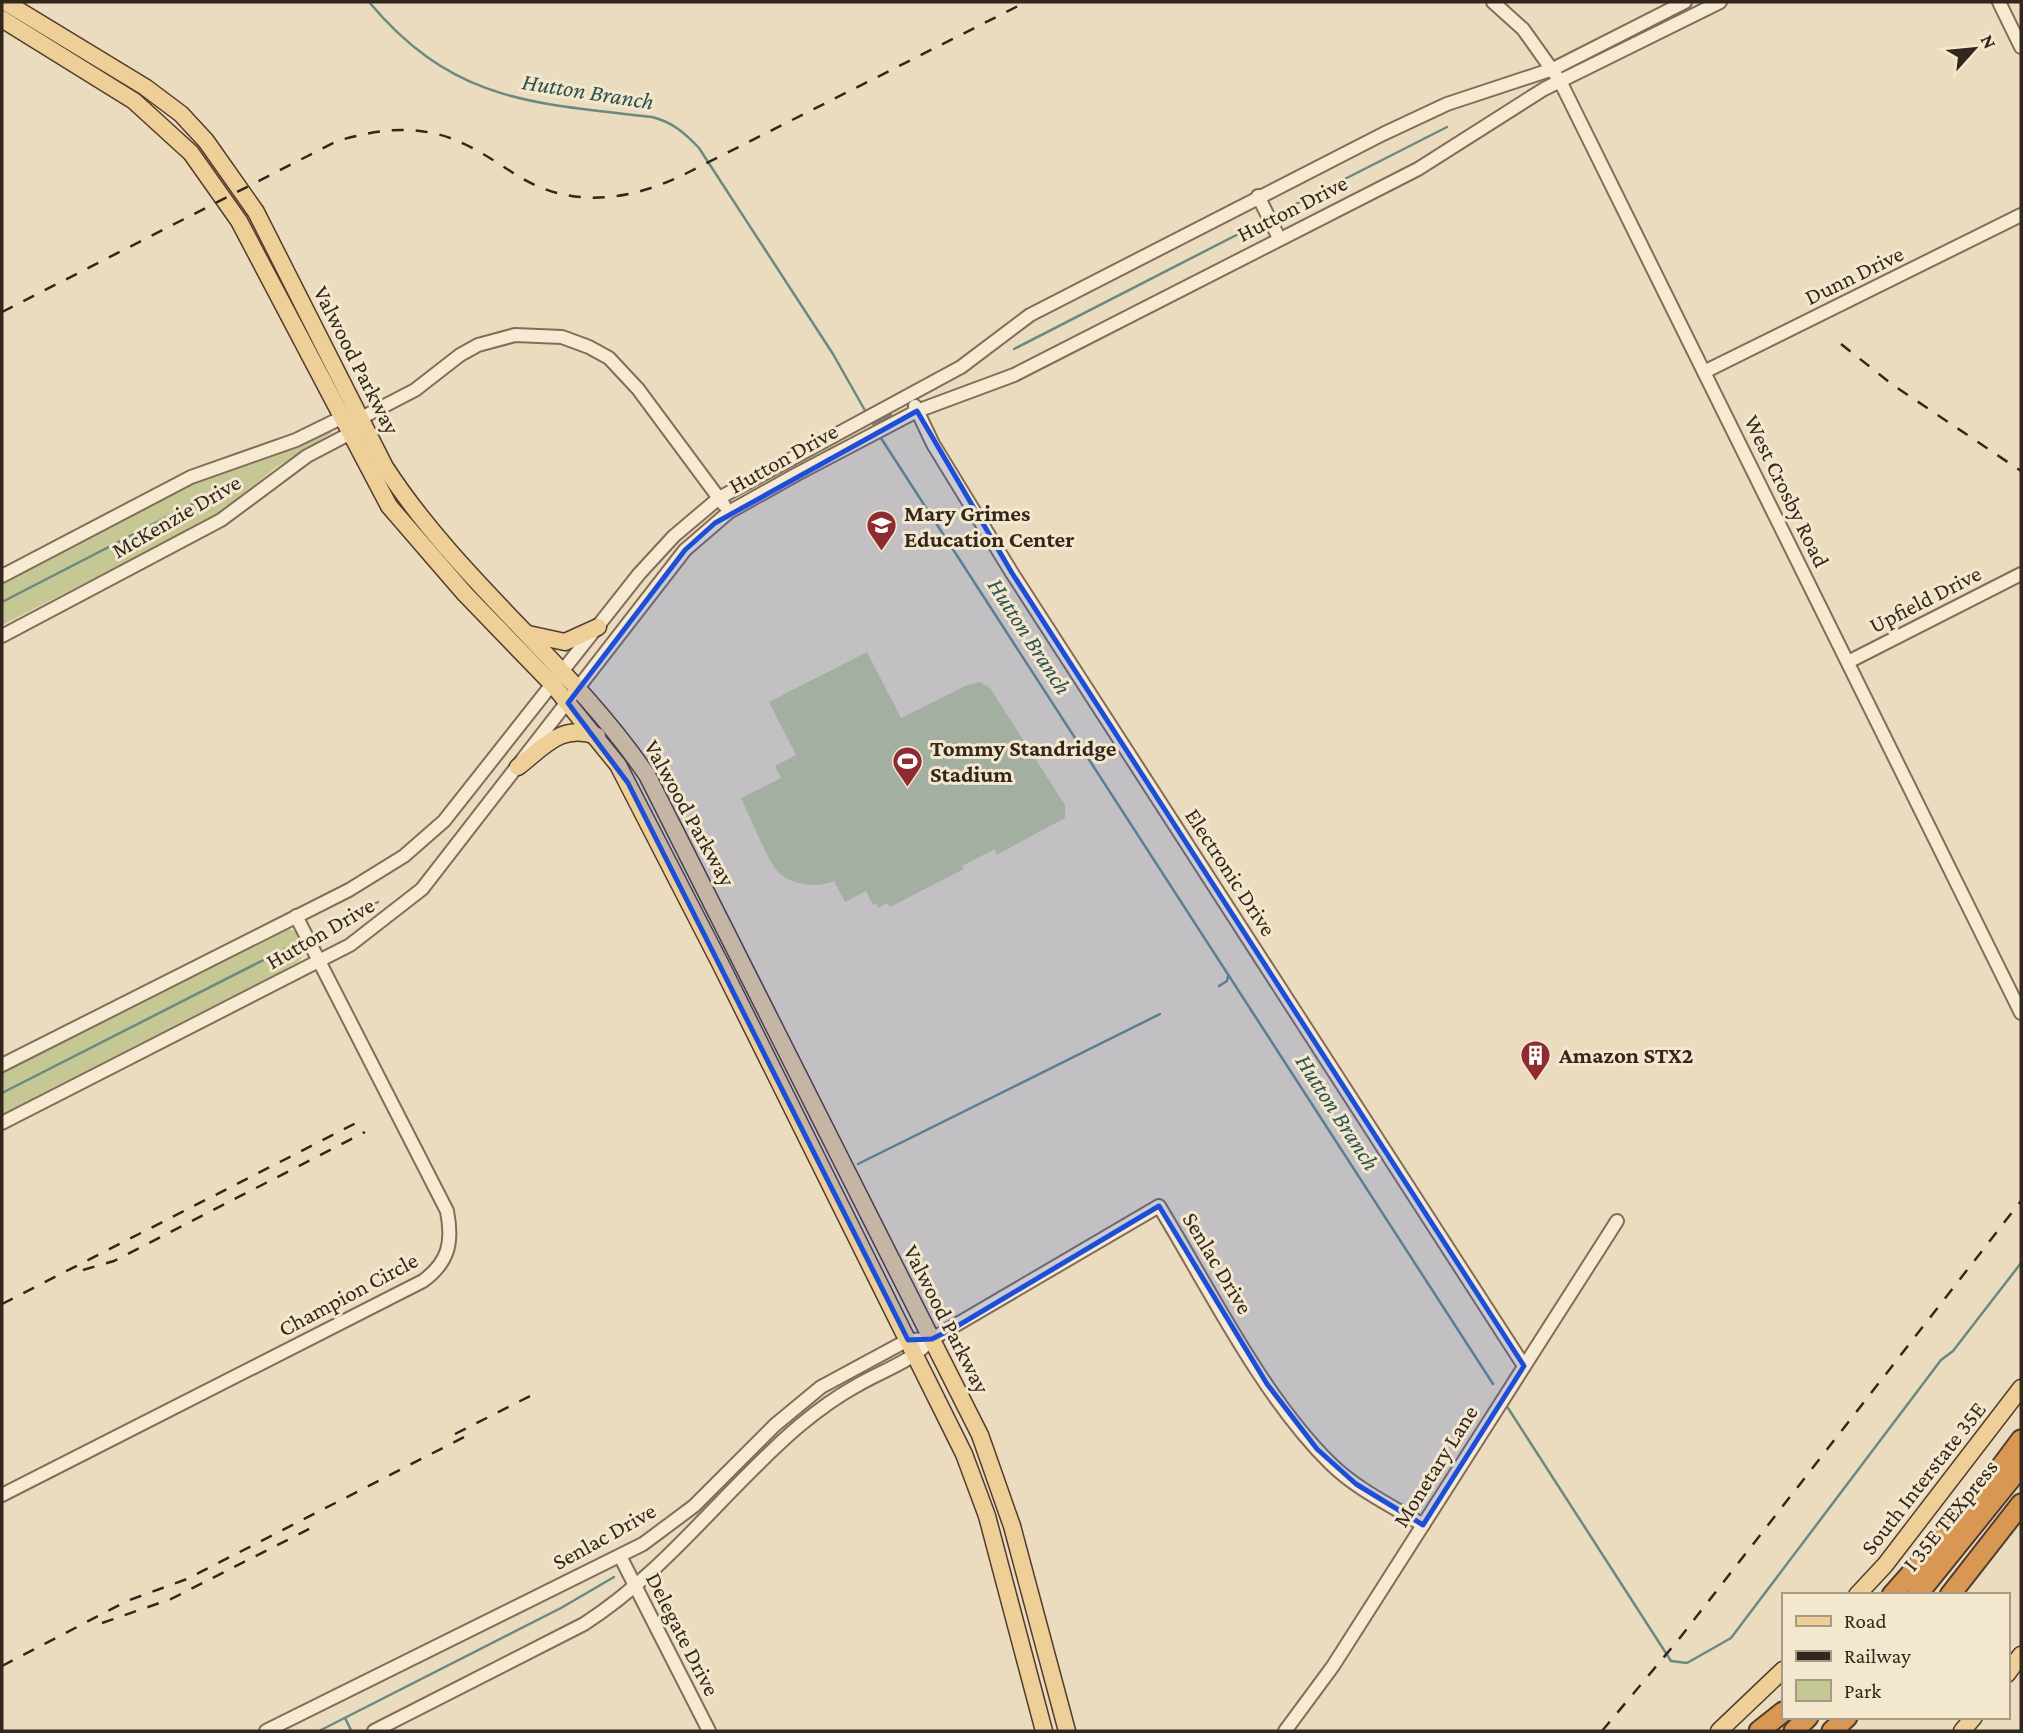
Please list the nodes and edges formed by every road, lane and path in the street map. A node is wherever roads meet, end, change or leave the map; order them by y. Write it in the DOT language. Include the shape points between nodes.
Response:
graph roads {
  1 [pos="5,2"];
  2 [pos="1493,2"];
  3 [pos="1686,2"];
  4 [pos="1720,2"];
  5 [pos="1999,2"];
  6 [pos="2,8"];
  7 [pos="1694,15"];
  8 [pos="2,19"];
  9 [pos="2021,47"];
  10 [pos="1557,75"];
  11 [pos="145,87"];
  12 [pos="134,101"];
  13 [pos="1258,196"];
  14 [pos="2021,215"];
  15 [pos="1279,237"];
  16 [pos="1704,372"];
  17 [pos="909,397"];
  18 [pos="917,411"];
  19 [pos="341,418"];
  20 [pos="361,418"];
  21 [pos="349,434"];
  22 [pos="719,498"];
  23 [pos="729,512"];
  24 [pos="2021,574"];
  25 [pos="2,576"];
  26 [pos="598,627"];
  27 [pos="527,634"];
  28 [pos="2,636"];
  29 [pos="1848,662"];
  30 [pos="558,679"];
  31 [pos="579,689"];
  32 [pos="568,703"];
  33 [pos="597,736"];
  34 [pos="518,766"];
  35 [pos="296,916"];
  36 [pos="724,924"];
  37 [pos="705,934"];
  38 [pos="319,961"];
  39 [pos="2021,1013"];
  40 [pos="2,1065"];
  41 [pos="2,1122"];
  42 [pos="840,1156"];
  43 [pos="821,1165"];
  44 [pos="1618,1221"];
  45 [pos="932,1339"];
  46 [pos="908,1340"];
  47 [pos="916,1356"];
  48 [pos="1524,1366"];
  49 [pos="2021,1388"];
  50 [pos="768,1431"];
  51 [pos="2021,1440"];
  52 [pos="781,1443"];
  53 [pos="2021,1466"];
  54 [pos="996,1475"];
  55 [pos="976,1483"];
  56 [pos="2,1494"];
  57 [pos="2021,1504"];
  58 [pos="1423,1525"];
  59 [pos="620,1556"];
  60 [pos="634,1587"];
  61 [pos="1859,1593"];
  62 [pos="1894,1593"];
  63 [pos="1919,1593"];
  64 [pos="1952,1593"];
  65 [pos="1047,1653"];
  66 [pos="2021,1656"];
  67 [pos="1025,1659"];
  68 [pos="1782,1671"];
  69 [pos="2009,1671"];
  70 [pos="1782,1715"];
  71 [pos="1782,1715"];
  72 [pos="1845,1719"];
  73 [pos="266,1731"];
  74 [pos="374,1731"];
  75 [pos="709,1731"];
  76 [pos="1044,1731"];
  77 [pos="1067,1731"];
  78 [pos="1285,1731"];
  79 [pos="1719,1731"];
  80 [pos="1759,1731"];
  81 [pos="1771,1731"];
  82 [pos="1832,1731"];
  1 -- 6 [label="street"];
  1 -- 11 [label="main road, Valwood Parkway"];
  2 -- 10 [label="street, West Crosby Road" via="1523,29"];
  3 -- 7 [label="street"];
  3 -- 10 [label="street, Hutton Drive"];
  4 -- 7 [label="street, Hutton Drive"];
  5 -- 9 [label="street"];
  7 -- 10 [label="street, Hutton Drive"];
  8 -- 12 [label="main road, Valwood Parkway"];
  10 -- 13 [label="street, Hutton Drive" via="1447,104"];
  10 -- 15 [label="street, Hutton Drive" via="1418,169"];
  10 -- 16 [label="street, West Crosby Road"];
  11 -- 12 [label="main road"];
  11 -- 20 [label="main road, Valwood Parkway" via="198,133 241,188"];
  12 -- 19 [label="main road, Valwood Parkway" via="191,153 215,184 239,221"];
  13 -- 15 [label="street"];
  13 -- 17 [label="street, Hutton Drive" via="1030,315 961,368"];
  14 -- 16 [label="street, Dunn Drive"];
  15 -- 18 [label="street, Hutton Drive" via="1014,375"];
  16 -- 29 [label="street, West Crosby Road"];
  17 -- 18 [label="street, Electronic Drive"];
  17 -- 22 [label="street, Hutton Drive"];
  18 -- 23 [label="street, Hutton Drive"];
  18 -- 48 [label="street, Electronic Drive" via="1012,573"];
  19 -- 20 [label="street, McKenzie Drive"];
  19 -- 21 [label="main road, Valwood Parkway"];
  19 -- 25 [label="street, McKenzie Drive" via="296,440 191,477"];
  20 -- 21 [label="street, McKenzie Drive"];
  20 -- 22 [label="street, McKenzie Drive" via="415,390 471,349 516,335 544,334 601,353 617,366"];
  20 -- 27 [label="main road, Valwood Parkway" via="404,496"];
  21 -- 28 [label="street, McKenzie Drive" via="307,456 221,520"];
  21 -- 30 [label="main road, Valwood Parkway" via="388,506 412,536"];
  22 -- 23 [label="street, McKenzie Drive"];
  22 -- 26 [label="street, Hutton Drive" via="674,536"];
  23 -- 31 [label="street, Hutton Drive" via="685,550"];
  24 -- 29 [label="street, Upfield Drive"];
  26 -- 27 [label="main road" via="565,642"];
  26 -- 30 [label="street, Hutton Drive"];
  27 -- 30 [label="main road, Valwood Parkway"];
  29 -- 39 [label="street, West Crosby Road"];
  30 -- 31 [label="main road, Valwood Parkway"];
  30 -- 32 [label="main road, Valwood Parkway"];
  30 -- 35 [label="street, Hutton Drive" via="444,821 404,856"];
  31 -- 32 [label="street, Hutton Drive"];
  31 -- 36 [label="main road, Valwood Parkway" via="647,775"];
  32 -- 33 [label="main road, Valwood Parkway"];
  32 -- 34 [label="street, Hutton Drive"];
  33 -- 34 [label="main road" via="571,731 558,735"];
  33 -- 37 [label="main road, Valwood Parkway" via="628,783"];
  34 -- 38 [label="street, Hutton Drive" via="422,889 350,945"];
  35 -- 38 [label="street, Champion Circle"];
  35 -- 40 [label="street, Hutton Drive"];
  36 -- 37 [label="main road"];
  36 -- 42 [label="main road, Valwood Parkway"];
  37 -- 43 [label="main road, Valwood Parkway"];
  38 -- 41 [label="street, Hutton Drive"];
  38 -- 56 [label="street, Champion Circle" via="447,1211 451,1233 447,1254 437,1271"];
  42 -- 43 [label="main road"];
  42 -- 45 [label="main road, Valwood Parkway"];
  43 -- 46 [label="main road, Valwood Parkway"];
  44 -- 48 [label="street, Monetary Lane"];
  45 -- 46 [label="street, Senlac Drive"];
  45 -- 47 [label="street, Senlac Drive"];
  45 -- 54 [label="main road, Valwood Parkway"];
  45 -- 58 [label="street, Senlac Drive" via="1159,1206 1268,1384 1317,1449 1356,1484"];
  46 -- 47 [label="main road, Valwood Parkway"];
  46 -- 50 [label="street, Senlac Drive" via="821,1387"];
  47 -- 52 [label="street, Senlac Drive" via="857,1385"];
  47 -- 55 [label="main road, Valwood Parkway"];
  48 -- 58 [label="street, Monetary Lane"];
  49 -- 61 [label="main road, South Interstate 35E"];
  50 -- 52 [label="street"];
  50 -- 59 [label="street, Senlac Drive" via="694,1506"];
  51 -- 62 [label="highway" via="1977,1499"];
  52 -- 60 [label="street, Senlac Drive"];
  53 -- 63 [label="highway, I 35E TEXpress"];
  54 -- 55 [label="main road"];
  54 -- 65 [label="main road, Valwood Parkway"];
  55 -- 67 [label="main road, Valwood Parkway"];
  57 -- 64 [label="highway"];
  58 -- 78 [label="street, Monetary Lane" via="1334,1666"];
  59 -- 60 [label="street, Delegate Drive"];
  59 -- 73 [label="street, Senlac Drive"];
  60 -- 74 [label="street, Senlac Drive" via="584,1624"];
  60 -- 75 [label="street, Delegate Drive"];
  65 -- 67 [label="main road"];
  65 -- 77 [label="main road, Valwood Parkway"];
  66 -- 69 [label="main road"];
  67 -- 76 [label="main road, Valwood Parkway"];
  68 -- 79 [label="main road"];
  70 -- 80 [label="highway"];
  71 -- 81 [label="highway"];
  72 -- 82 [label="highway"];
}
